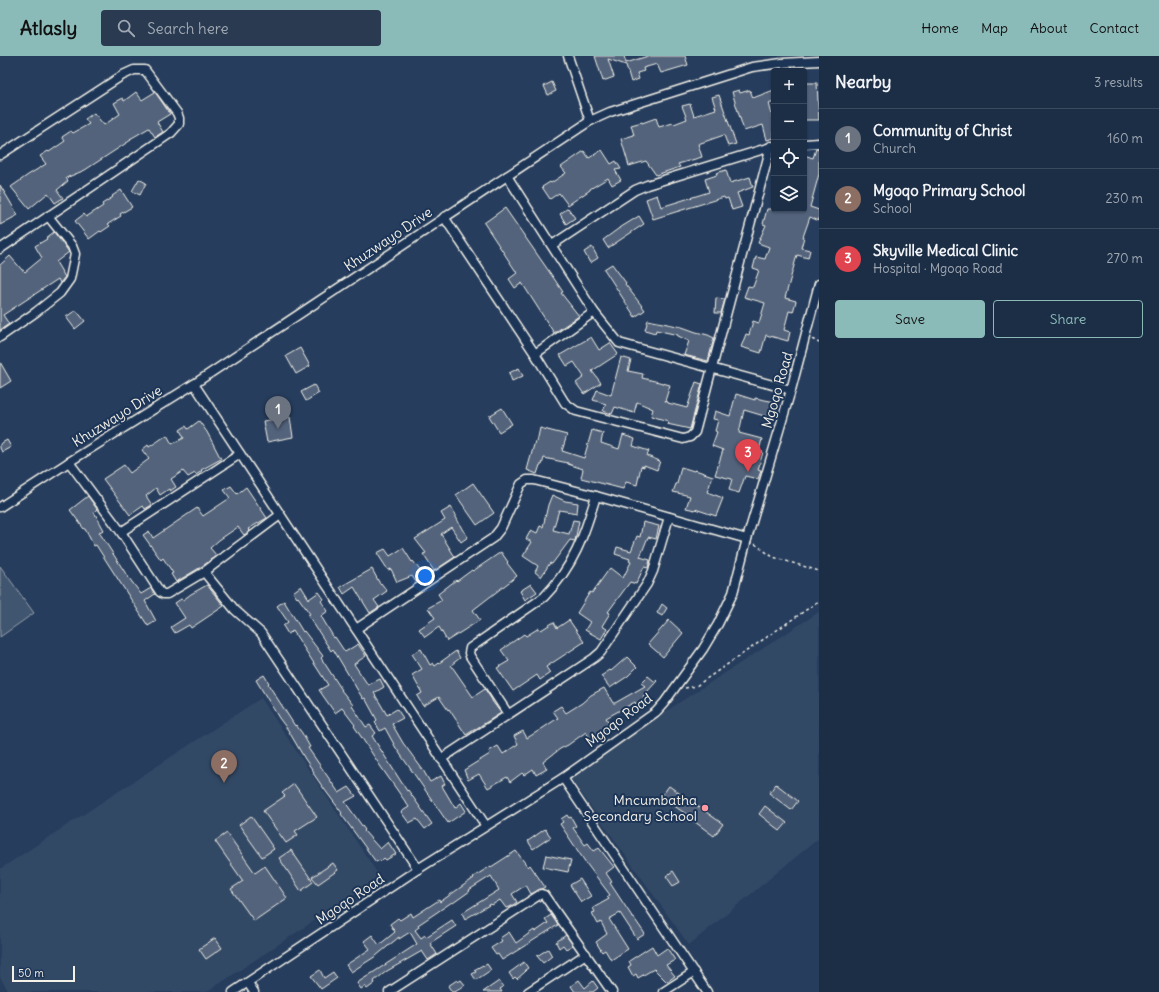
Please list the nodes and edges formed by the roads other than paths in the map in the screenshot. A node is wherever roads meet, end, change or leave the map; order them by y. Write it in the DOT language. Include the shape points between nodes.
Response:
graph roads {
  1 [pos="568,56"];
  2 [pos="819,61"];
  3 [pos="590,121"];
  4 [pos="819,143"];
  5 [pos="807,144"];
  6 [pos="771,147"];
  7 [pos="771,153"];
  8 [pos="0,155"];
  9 [pos="507,176"];
  10 [pos="48,216"];
  11 [pos="444,217"];
  12 [pos="552,246"];
  13 [pos="0,249"];
  14 [pos="819,284"];
  15 [pos="594,312"];
  16 [pos="0,337"];
  17 [pos="535,354"];
  18 [pos="712,368"];
  19 [pos="194,384"];
  20 [pos="790,390"];
  21 [pos="240,454"];
  22 [pos="69,462"];
  23 [pos="596,496"];
  24 [pos="1,504"];
  25 [pos="280,515"];
  26 [pos="669,517"];
  27 [pos="121,532"];
  28 [pos="747,539"];
  29 [pos="204,572"];
  30 [pos="356,629"];
  31 [pos="508,714"];
  32 [pos="441,759"];
  33 [pos="562,778"];
  34 [pos="486,826"];
  35 [pos="418,869"];
  36 [pos="586,954"];
  37 [pos="694,972"];
  38 [pos="248,983"];
  39 [pos="233,992"];
  40 [pos="254,992"];
  41 [pos="389,992"];
  42 [pos="528,992"];
  43 [pos="612,992"];
  44 [pos="663,992"];
  45 [pos="707,992"];
  1 -- 3 [label="street"];
  2 -- 3 [label="street, Khuzwayo Drive" via="752,68 610,112"];
  3 -- 9 [label="street, Khuzwayo Drive"];
  4 -- 5 [label="street"];
  6 -- 12 [label="street" via="635,190"];
  7 -- 18 [label="street"];
  8 -- 10 [label="street" via="129,72 145,70 177,113 179,124 171,133"];
  9 -- 11 [label="street, Khuzwayo Drive"];
  9 -- 12 [label="street"];
  10 -- 13 [label="street"];
  10 -- 16 [label="street" via="72,246 74,254 70,279 60,293"];
  11 -- 17 [label="street"];
  11 -- 19 [label="street, Khuzwayo Drive"];
  12 -- 15 [label="street"];
  14 -- 20 [label="street, Mgoqo Road"];
  15 -- 17 [label="street"];
  15 -- 18 [label="street" via="619,343"];
  17 -- 18 [label="street" via="565,404 576,411 683,439 695,432"];
  18 -- 20 [label="street"];
  19 -- 21 [label="street"];
  19 -- 22 [label="street, Khuzwayo Drive"];
  20 -- 28 [label="street, Mgoqo Road"];
  21 -- 25 [label="street"];
  21 -- 27 [label="street"];
  22 -- 24 [label="street, Khuzwayo Drive"];
  22 -- 27 [label="street"];
  23 -- 26 [label="street"];
  23 -- 30 [label="street" via="527,480 521,484 501,528 493,538"];
  23 -- 31 [label="street" via="581,543 552,589 470,648 470,656"];
  25 -- 29 [label="street"];
  25 -- 30 [label="street"];
  26 -- 28 [label="street"];
  26 -- 31 [label="street" via="647,584 601,652"];
  27 -- 29 [label="street" via="162,594 167,594"];
  28 -- 33 [label="street, Mgoqo Road" via="733,593 718,624 664,703 656,712"];
  29 -- 35 [label="street" via="235,610 261,633"];
  30 -- 32 [label="street"];
  31 -- 32 [label="street"];
  32 -- 34 [label="street"];
  33 -- 34 [label="street, Mgoqo Road"];
  33 -- 37 [label="street"];
  34 -- 35 [label="street, Mgoqo Road"];
  35 -- 38 [label="street, Mgoqo Road"];
  36 -- 41 [label="street" via="544,895 538,895"];
  36 -- 42 [label="street"];
  36 -- 43 [label="street"];
  37 -- 44 [label="street"];
  37 -- 45 [label="street"];
  38 -- 39 [label="street, Mgoqo Road"];
  38 -- 40 [label="street"];
}
